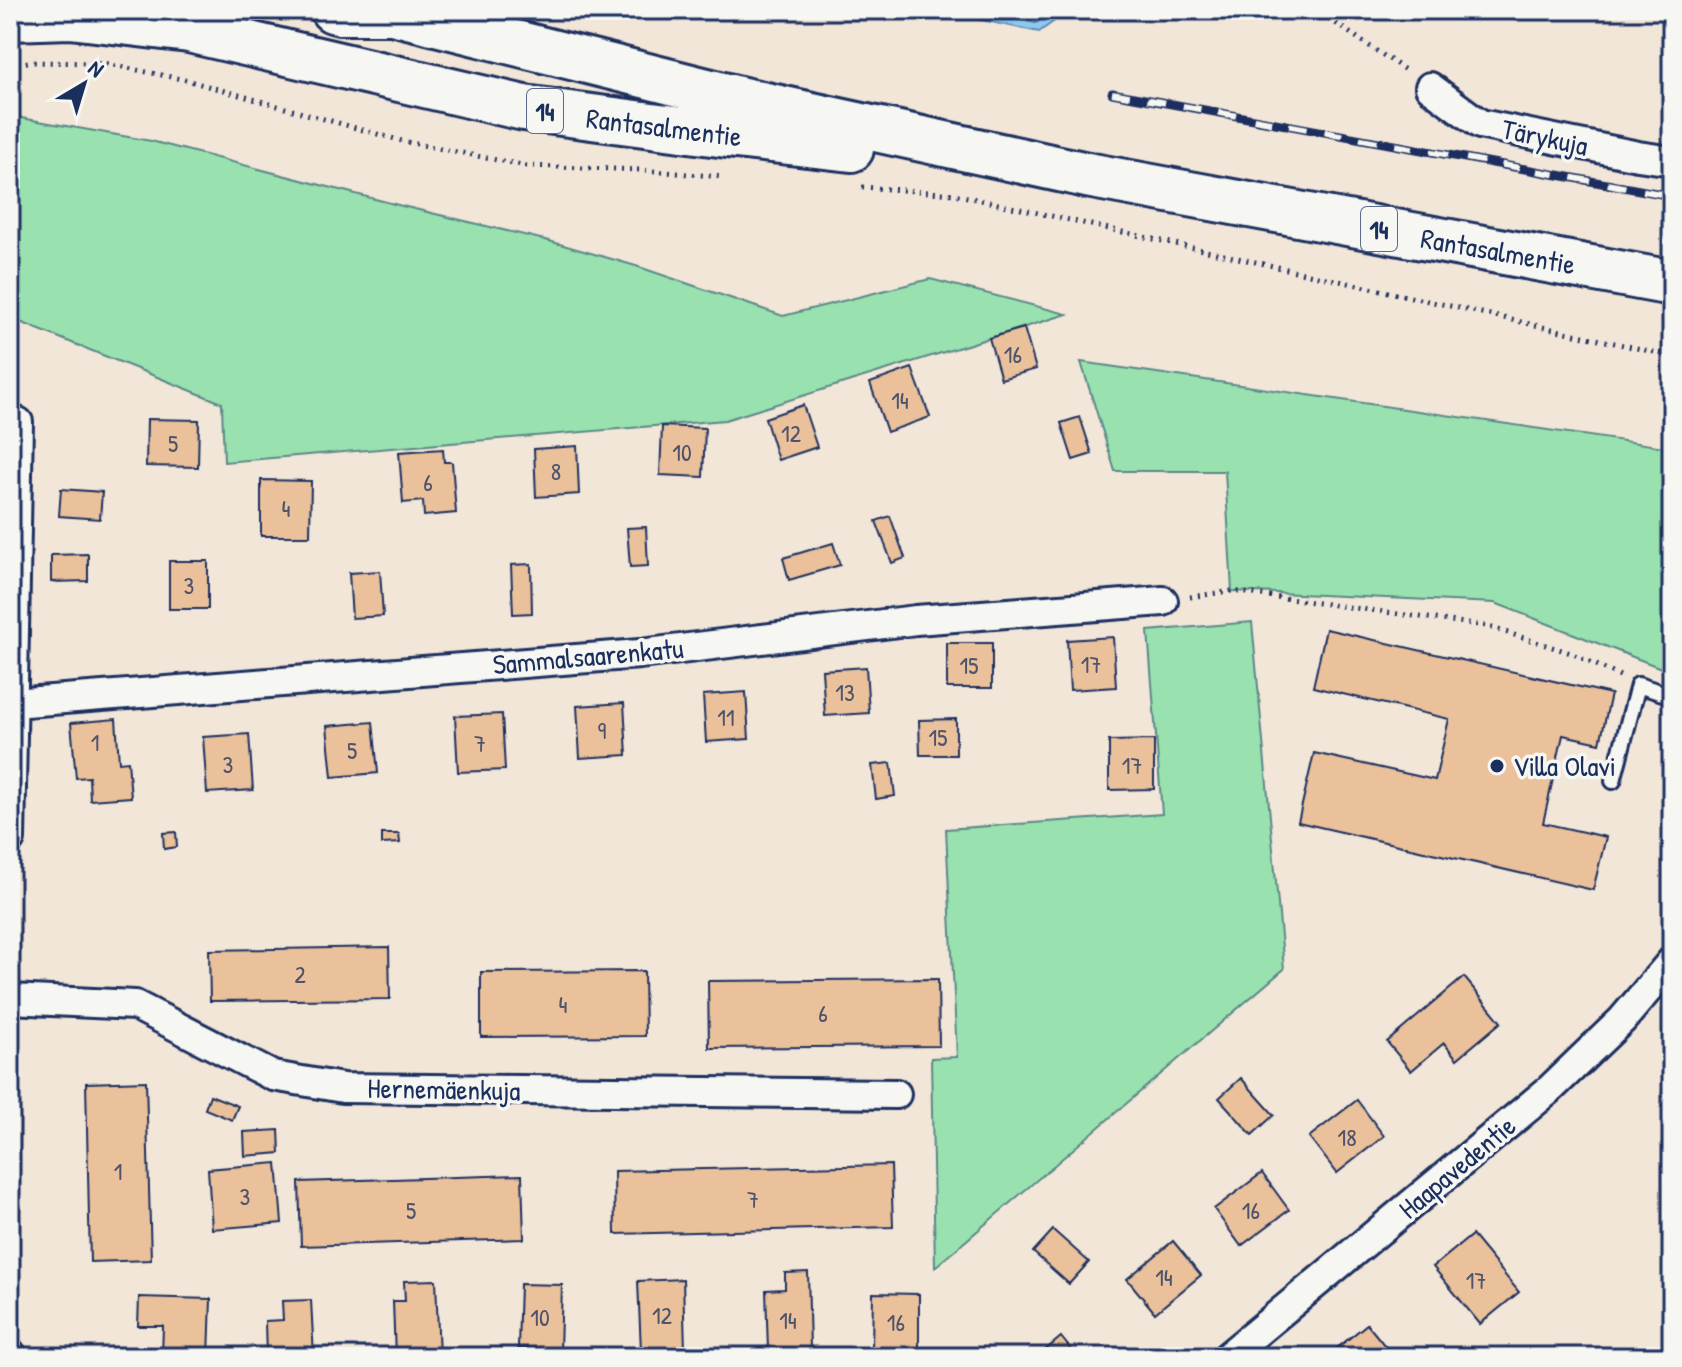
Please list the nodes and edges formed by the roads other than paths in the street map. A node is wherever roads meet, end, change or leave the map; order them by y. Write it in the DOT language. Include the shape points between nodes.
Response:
graph roads {
  1 [pos="333,10"];
  2 [pos="388,11"];
  3 [pos="10,18"];
  4 [pos="1430,87"];
  5 [pos="1672,161"];
  6 [pos="1087,175"];
  7 [pos="1672,283"];
  8 [pos="18,422"];
  9 [pos="1163,601"];
  10 [pos="1672,696"];
  11 [pos="13,703"];
  12 [pos="1613,781"];
  13 [pos="10,839"];
  14 [pos="1672,961"];
  15 [pos="10,999"];
  16 [pos="896,1094"];
  17 [pos="1227,1357"];
  1 -- 2 [label="highway, Rantasalmentie / 14"];
  2 -- 6 [label="highway, Rantasalmentie / 14" via="743,100"];
  3 -- 6 [label="highway, Rantasalmentie / 14" via="70,16 189,30 524,108"];
  4 -- 5 [label="street, Tärykuja" via="1480,124"];
  6 -- 7 [label="highway, Rantasalmentie / 14"];
  8 -- 11 [label="street"];
  9 -- 11 [label="street, Sammalsaarenkatu" via="916,620 640,654"];
  10 -- 12 [label="lane" via="1638,685"];
  11 -- 13 [label="street"];
  14 -- 17 [label="street, Haapavedentie" via="1622,1020 1549,1090"];
  15 -- 16 [label="street, Hernemäenkuja" via="135,1005 273,1076 343,1088"];
}
